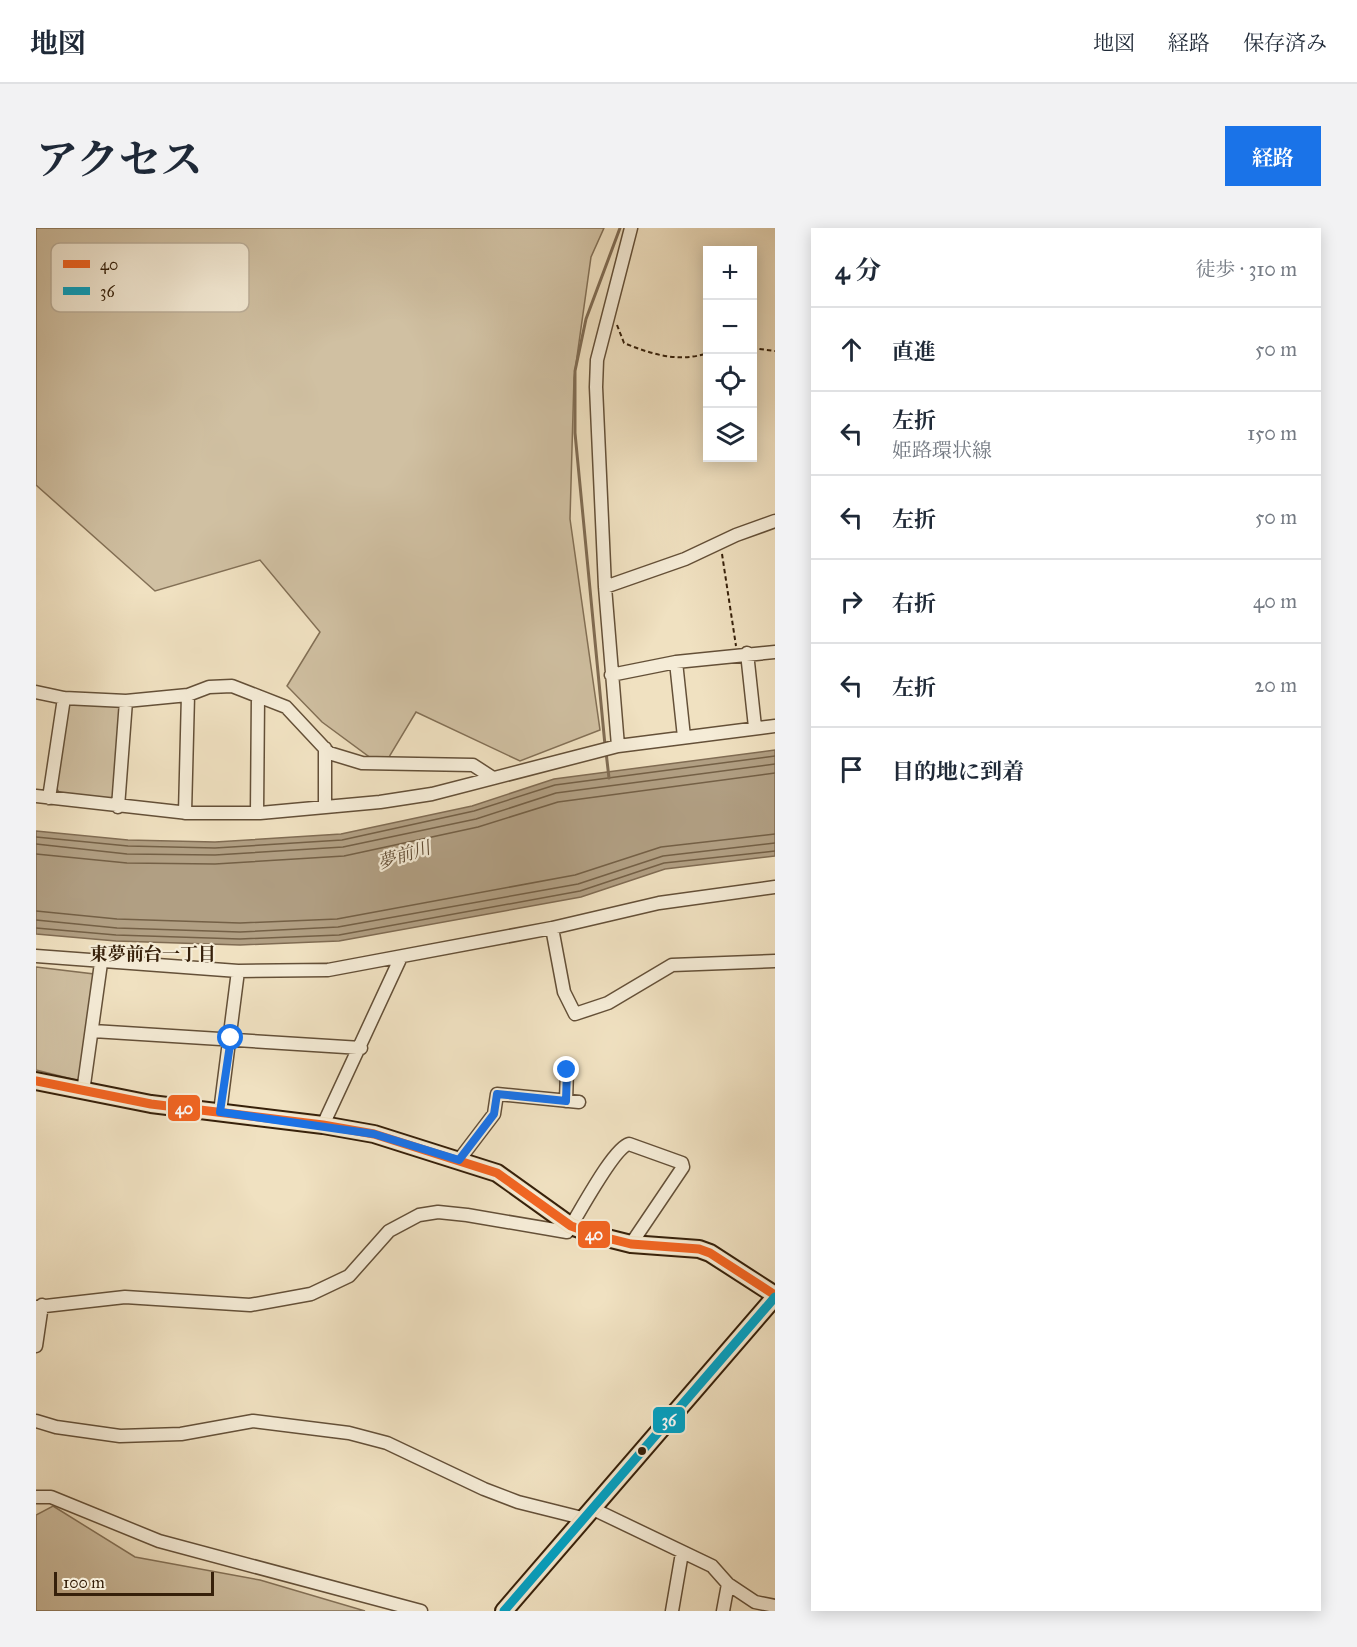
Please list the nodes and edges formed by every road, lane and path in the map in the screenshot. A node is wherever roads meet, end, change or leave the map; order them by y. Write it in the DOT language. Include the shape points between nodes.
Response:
graph roads {
  1 [pos="631,228"];
  2 [pos="611,308"];
  3 [pos="757,349"];
  4 [pos="775,351"];
  5 [pos="705,354"];
  6 [pos="775,521"];
  7 [pos="720,542"];
  8 [pos="605,587"];
  9 [pos="775,652"];
  10 [pos="742,654"];
  11 [pos="676,662"];
  12 [pos="611,675"];
  13 [pos="36,692"];
  14 [pos="188,695"];
  15 [pos="258,696"];
  16 [pos="64,698"];
  17 [pos="126,700"];
  18 [pos="775,726"];
  19 [pos="755,727"];
  20 [pos="684,737"];
  21 [pos="618,746"];
  22 [pos="325,748"];
  23 [pos="493,778"];
  24 [pos="36,796"];
  25 [pos="49,798"];
  26 [pos="118,807"];
  27 [pos="326,807"];
  28 [pos="185,813"];
  29 [pos="257,813"];
  30 [pos="775,887"];
  31 [pos="552,927"];
  32 [pos="36,957"];
  33 [pos="401,957"];
  34 [pos="775,961"];
  35 [pos="101,963"];
  36 [pos="238,971"];
  37 [pos="93,1031"];
  38 [pos="231,1038"];
  39 [pos="361,1048"];
  40 [pos="567,1070"];
  41 [pos="36,1081"];
  42 [pos="83,1092"];
  43 [pos="566,1101"];
  44 [pos="579,1102"];
  45 [pos="220,1112"];
  46 [pos="323,1125"];
  47 [pos="459,1160"];
  48 [pos="571,1226"];
  49 [pos="631,1244"];
  50 [pos="775,1296"];
  51 [pos="39,1306"];
  52 [pos="36,1346"];
  53 [pos="36,1421"];
  54 [pos="36,1497"];
  55 [pos="586,1513"];
  56 [pos="682,1553"];
  57 [pos="728,1584"];
  58 [pos="772,1608"];
  59 [pos="421,1611"];
  60 [pos="504,1611"];
  61 [pos="672,1611"];
  62 [pos="723,1611"];
  1 -- 2 [label="street"];
  2 -- 5 [label="path" via="624,343 656,356"];
  2 -- 8 [label="street" via="597,360 596,387"];
  3 -- 4 [label="path"];
  6 -- 7 [label="street"];
  7 -- 8 [label="street" via="685,559"];
  7 -- 10 [label="path"];
  8 -- 12 [label="street"];
  9 -- 10 [label="street"];
  10 -- 11 [label="street"];
  10 -- 19 [label="street"];
  11 -- 12 [label="street"];
  11 -- 20 [label="street"];
  12 -- 21 [label="street"];
  13 -- 16 [label="street"];
  14 -- 15 [label="street" via="209,687 232,686"];
  14 -- 17 [label="street"];
  14 -- 28 [label="street"];
  15 -- 22 [label="street" via="286,707"];
  15 -- 29 [label="street"];
  16 -- 17 [label="street"];
  16 -- 25 [label="street"];
  17 -- 26 [label="street"];
  18 -- 19 [label="street"];
  19 -- 20 [label="street"];
  20 -- 21 [label="street"];
  21 -- 23 [label="street"];
  22 -- 23 [label="street" via="329,753 362,763 473,765"];
  22 -- 27 [label="street"];
  23 -- 27 [label="street" via="432,794"];
  24 -- 25 [label="street"];
  25 -- 26 [label="street"];
  26 -- 28 [label="street"];
  27 -- 29 [label="street"];
  28 -- 29 [label="street"];
  30 -- 31 [label="street" via="659,903"];
  31 -- 33 [label="street"];
  31 -- 34 [label="street" via="564,992 575,1014 608,1003 672,965"];
  32 -- 35 [label="street"];
  33 -- 36 [label="street" via="328,970"];
  33 -- 39 [label="street"];
  35 -- 36 [label="street"];
  35 -- 37 [label="street"];
  36 -- 38 [label="street"];
  37 -- 38 [label="street"];
  37 -- 42 [label="street"];
  38 -- 39 [label="street"];
  38 -- 45 [label="street"];
  39 -- 46 [label="street"];
  40 -- 43 [label="street"];
  41 -- 42 [label="main road"];
  42 -- 45 [label="main road"];
  43 -- 44 [label="street"];
  43 -- 47 [label="street" via="497,1094 494,1114"];
  45 -- 46 [label="main road"];
  46 -- 47 [label="main road" via="374,1134"];
  47 -- 48 [label="main road" via="497,1173"];
  48 -- 49 [label="main road"];
  48 -- 49 [label="street" via="623,1146 628,1144 682,1163"];
  48 -- 51 [label="street" via="567,1232 438,1212 419,1215 389,1231 349,1276 332,1286 293,1298 232,1305 125,1297"];
  49 -- 50 [label="main road" via="699,1249"];
  50 -- 55 [label="main road"];
  51 -- 52 [label="street"];
  53 -- 55 [label="street" via="120,1436 181,1434 253,1421 349,1433 387,1443 501,1496"];
  54 -- 59 [label="street" via="51,1497 159,1541"];
  55 -- 56 [label="street"];
  55 -- 60 [label="main road"];
  56 -- 57 [label="street" via="712,1566"];
  56 -- 61 [label="street"];
  57 -- 58 [label="street"];
  57 -- 62 [label="street"];
}
